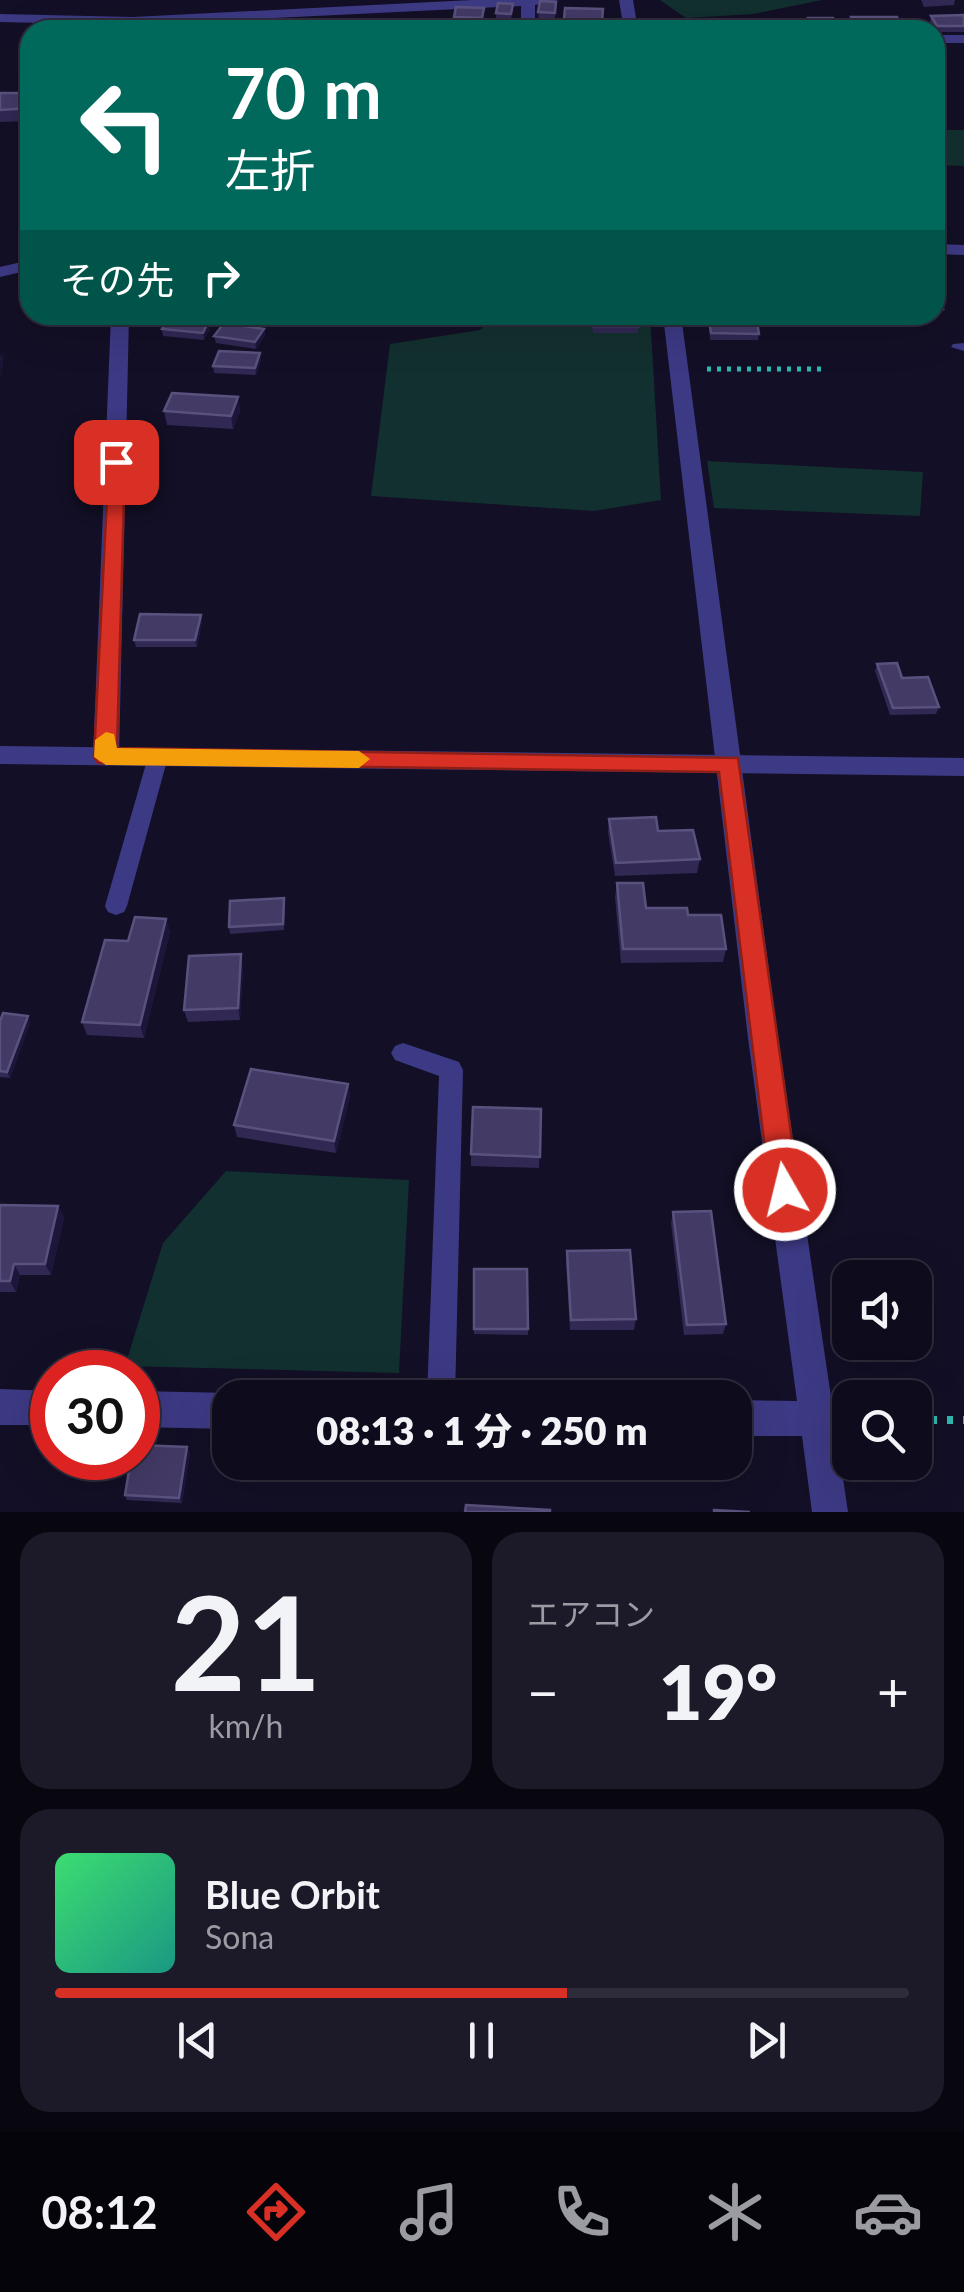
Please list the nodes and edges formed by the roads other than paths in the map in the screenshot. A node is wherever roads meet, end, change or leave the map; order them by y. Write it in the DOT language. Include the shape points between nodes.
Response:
graph roads {
  1 [pos="552,0"];
  2 [pos="528,2"];
  3 [pos="0,18"];
  4 [pos="38,20"];
  5 [pos="250,20"];
  6 [pos="120,325"];
  7 [pos="673,325"];
  8 [pos="0,755"];
  9 [pos="106,757"];
  10 [pos="158,757"];
  11 [pos="730,764"];
  12 [pos="964,767"];
  13 [pos="116,906"];
  14 [pos="402,1053"];
  15 [pos="441,1380"];
  16 [pos="0,1407"];
  17 [pos="30,1408"];
  18 [pos="160,1409"];
  19 [pos="212,1410"];
  20 [pos="752,1418"];
  21 [pos="817,1419"];
  22 [pos="830,1512"];
  1 -- 2 [label="street"];
  2 -- 5 [label="street"];
  3 -- 4 [label="street"];
  6 -- 9 [label="street"];
  7 -- 11 [label="street"];
  8 -- 9 [label="street"];
  9 -- 10 [label="street"];
  10 -- 11 [label="street"];
  10 -- 13 [label="lane"];
  11 -- 12 [label="street"];
  11 -- 21 [label="street"];
  14 -- 15 [label="lane" via="451,1070"];
  16 -- 17 [label="street"];
  18 -- 19 [label="street"];
  20 -- 21 [label="street"];
  21 -- 22 [label="street"];
}
